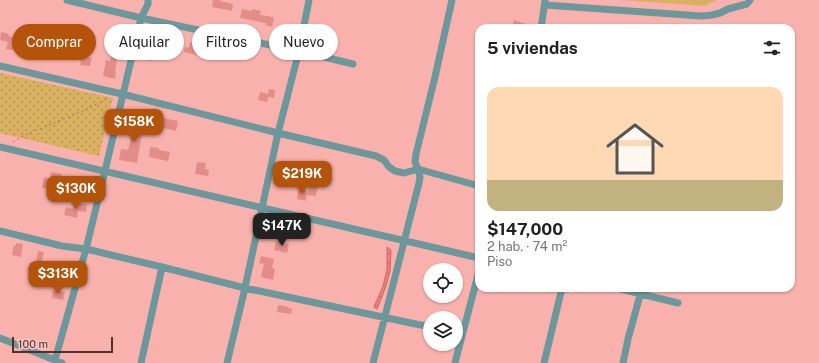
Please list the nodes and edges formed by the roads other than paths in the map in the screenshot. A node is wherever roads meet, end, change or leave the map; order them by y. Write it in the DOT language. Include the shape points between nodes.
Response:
graph roads {
  1 [pos="67,0"];
  2 [pos="148,0"];
  3 [pos="309,0"];
  4 [pos="452,0"];
  5 [pos="750,0"];
  6 [pos="545,2"];
  7 [pos="141,18"];
  8 [pos="304,24"];
  9 [pos="542,24"];
  10 [pos="269,45"];
  11 [pos="297,60"];
  12 [pos="336,60"];
  13 [pos="353,64"];
  14 [pos="0,66"];
  15 [pos="122,94"];
  16 [pos="278,133"];
  17 [pos="2,147"];
  18 [pos="418,169"];
  19 [pos="105,171"];
  20 [pos="475,185"];
  21 [pos="262,208"];
  22 [pos="0,231"];
  23 [pos="404,240"];
  24 [pos="86,249"];
  25 [pos="475,257"];
  26 [pos="162,267"];
  27 [pos="475,283"];
  28 [pos="245,288"];
  29 [pos="561,292"];
  30 [pos="641,292"];
  31 [pos="644,292"];
  32 [pos="678,303"];
  33 [pos="384,317"];
  34 [pos="463,321"];
  35 [pos="423,325"];
  36 [pos="0,338"];
  37 [pos="457,351"];
  38 [pos="55,360"];
  39 [pos="62,363"];
  40 [pos="142,363"];
  41 [pos="227,363"];
  42 [pos="373,363"];
  43 [pos="455,363"];
  44 [pos="544,363"];
  45 [pos="623,363"];
  1 -- 7 [label="street"];
  2 -- 7 [label="street"];
  3 -- 8 [label="street"];
  4 -- 18 [label="street" via="416,154 415,162"];
  5 -- 6 [label="street" via="747,4 720,13 701,16"];
  6 -- 9 [label="street"];
  7 -- 10 [label="street"];
  7 -- 15 [label="street"];
  11 -- 16 [label="street"];
  12 -- 13 [label="street"];
  14 -- 15 [label="street"];
  15 -- 16 [label="street"];
  15 -- 19 [label="street"];
  16 -- 18 [label="street" via="376,156 395,171 404,174"];
  16 -- 21 [label="street"];
  17 -- 19 [label="street"];
  18 -- 20 [label="street"];
  18 -- 23 [label="street" via="419,183"];
  19 -- 21 [label="street"];
  19 -- 24 [label="street"];
  21 -- 23 [label="street"];
  21 -- 28 [label="street"];
  22 -- 24 [label="street"];
  23 -- 25 [label="street"];
  23 -- 33 [label="street"];
  24 -- 26 [label="street"];
  24 -- 38 [label="street"];
  26 -- 28 [label="street"];
  26 -- 40 [label="street"];
  27 -- 34 [label="street"];
  28 -- 33 [label="street"];
  28 -- 41 [label="street"];
  29 -- 44 [label="street"];
  30 -- 45 [label="street"];
  31 -- 32 [label="street"];
  33 -- 35 [label="street"];
  33 -- 42 [label="street"];
  36 -- 38 [label="street"];
  37 -- 43 [label="street"];
  38 -- 39 [label="street"];
}
